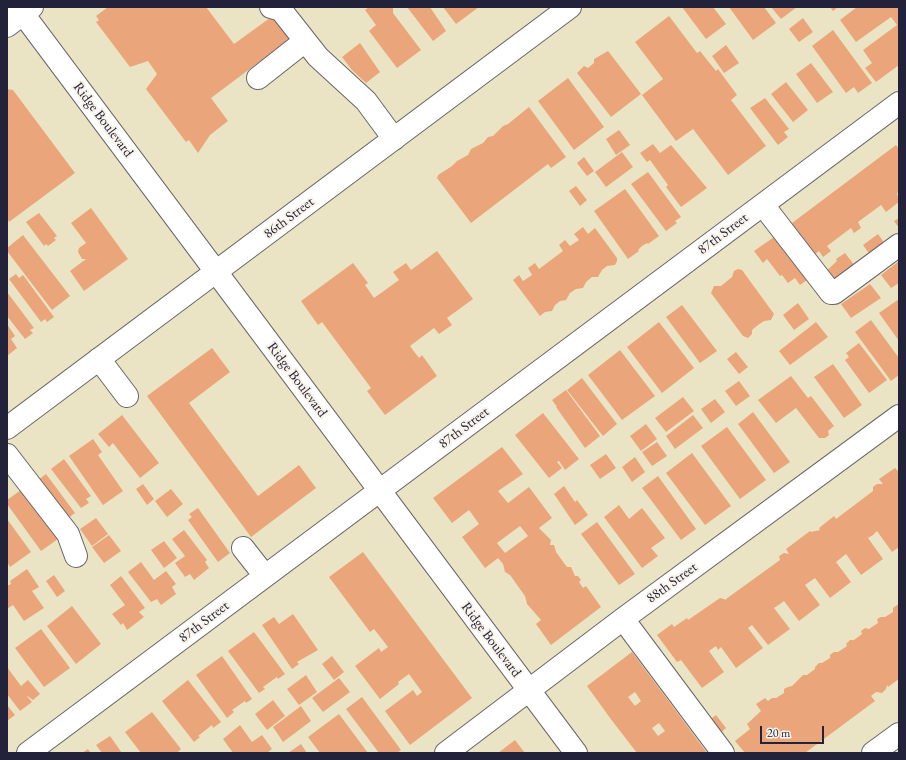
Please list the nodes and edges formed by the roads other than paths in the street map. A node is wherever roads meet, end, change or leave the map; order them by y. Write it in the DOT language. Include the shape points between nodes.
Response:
graph roads {
  1 [pos="271,7"];
  2 [pos="570,7"];
  3 [pos="20,14"];
  4 [pos="305,41"];
  5 [pos="258,78"];
  6 [pos="899,103"];
  7 [pos="394,139"];
  8 [pos="763,205"];
  9 [pos="899,245"];
  10 [pos="216,272"];
  11 [pos="99,359"];
  12 [pos="127,396"];
  13 [pos="899,416"];
  14 [pos="7,428"];
  15 [pos="7,455"];
  16 [pos="380,491"];
  17 [pos="243,548"];
  18 [pos="76,556"];
  19 [pos="265,576"];
  20 [pos="623,619"];
  21 [pos="529,691"];
  22 [pos="899,734"];
  23 [pos="28,753"];
  24 [pos="446,753"];
  25 [pos="576,753"];
  26 [pos="723,753"];
  27 [pos="873,753"];
  1 -- 4 [label="street" via="281,10"];
  2 -- 7 [label="street, 86th Street"];
  3 -- 10 [label="street, Ridge Boulevard"];
  4 -- 5 [label="street"];
  4 -- 7 [label="street" via="326,65 366,101"];
  6 -- 8 [label="street, 87th Street"];
  7 -- 10 [label="street, 86th Street"];
  8 -- 9 [label="street" via="831,293"];
  8 -- 16 [label="street, 87th Street"];
  10 -- 11 [label="street, 86th Street"];
  10 -- 16 [label="street, Ridge Boulevard"];
  11 -- 12 [label="street"];
  11 -- 14 [label="street, 86th Street"];
  13 -- 20 [label="street, 88th Street"];
  15 -- 18 [label="street" via="68,534"];
  16 -- 19 [label="street, 87th Street"];
  16 -- 21 [label="street, Ridge Boulevard"];
  17 -- 19 [label="street"];
  19 -- 23 [label="street, 87th Street"];
  20 -- 21 [label="street, 88th Street"];
  20 -- 26 [label="street"];
  21 -- 24 [label="street, 88th Street"];
  21 -- 25 [label="street, Ridge Boulevard"];
  22 -- 27 [label="street"];
}
